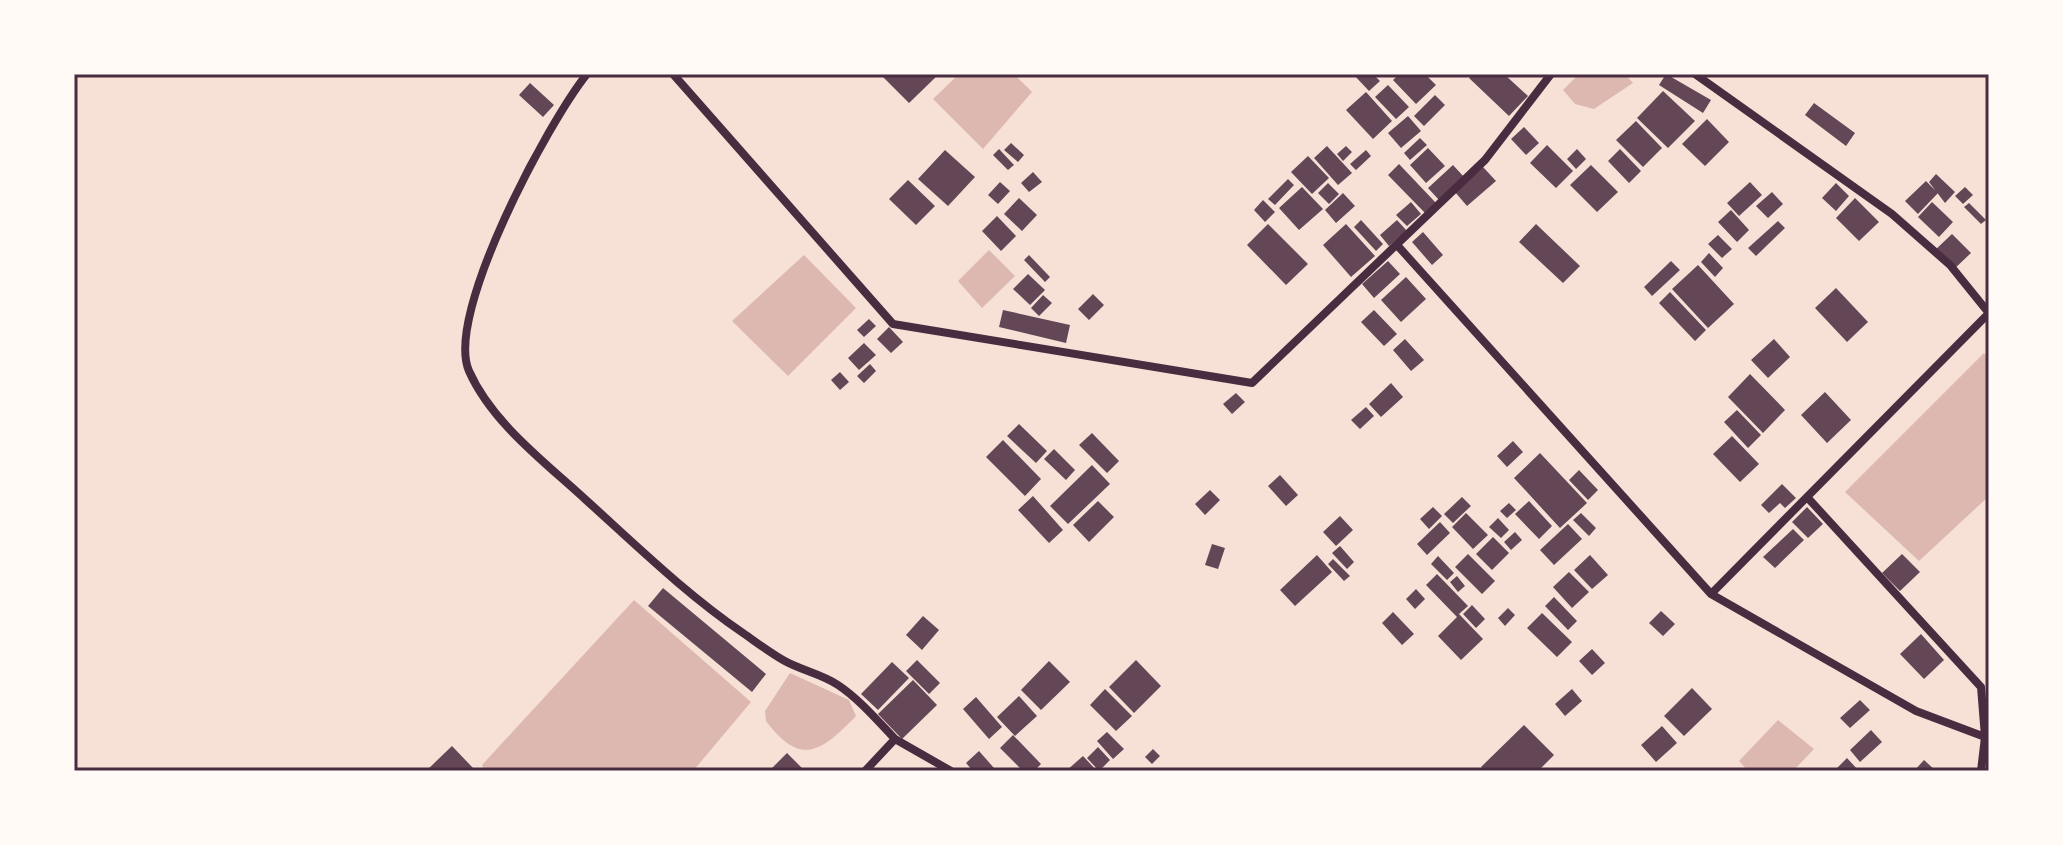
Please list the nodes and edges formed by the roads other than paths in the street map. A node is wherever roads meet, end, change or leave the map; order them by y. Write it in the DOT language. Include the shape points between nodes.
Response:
graph roads {
  1 [pos="587,74"];
  2 [pos="673,74"];
  3 [pos="1551,74"];
  4 [pos="1695,74"];
  5 [pos="1397,245"];
  6 [pos="1988,313"];
  7 [pos="1807,497"];
  8 [pos="1711,594"];
  9 [pos="1985,737"];
  10 [pos="895,739"];
  11 [pos="865,771"];
  12 [pos="951,771"];
  13 [pos="1981,771"];
  1 -- 10 [label="street" via="562,104 524,175 494,248 464,338 468,370 528,447 708,609 783,660 837,684"];
  2 -- 5 [label="street" via="893,324 1252,383"];
  3 -- 5 [label="street" via="1485,160"];
  4 -- 6 [label="street" via="1892,214 1950,265"];
  5 -- 8 [label="street"];
  6 -- 7 [label="street"];
  7 -- 8 [label="street"];
  7 -- 9 [label="street" via="1981,687"];
  8 -- 9 [label="street" via="1916,711"];
  9 -- 13 [label="street"];
  10 -- 11 [label="street"];
  10 -- 12 [label="street"];
}
